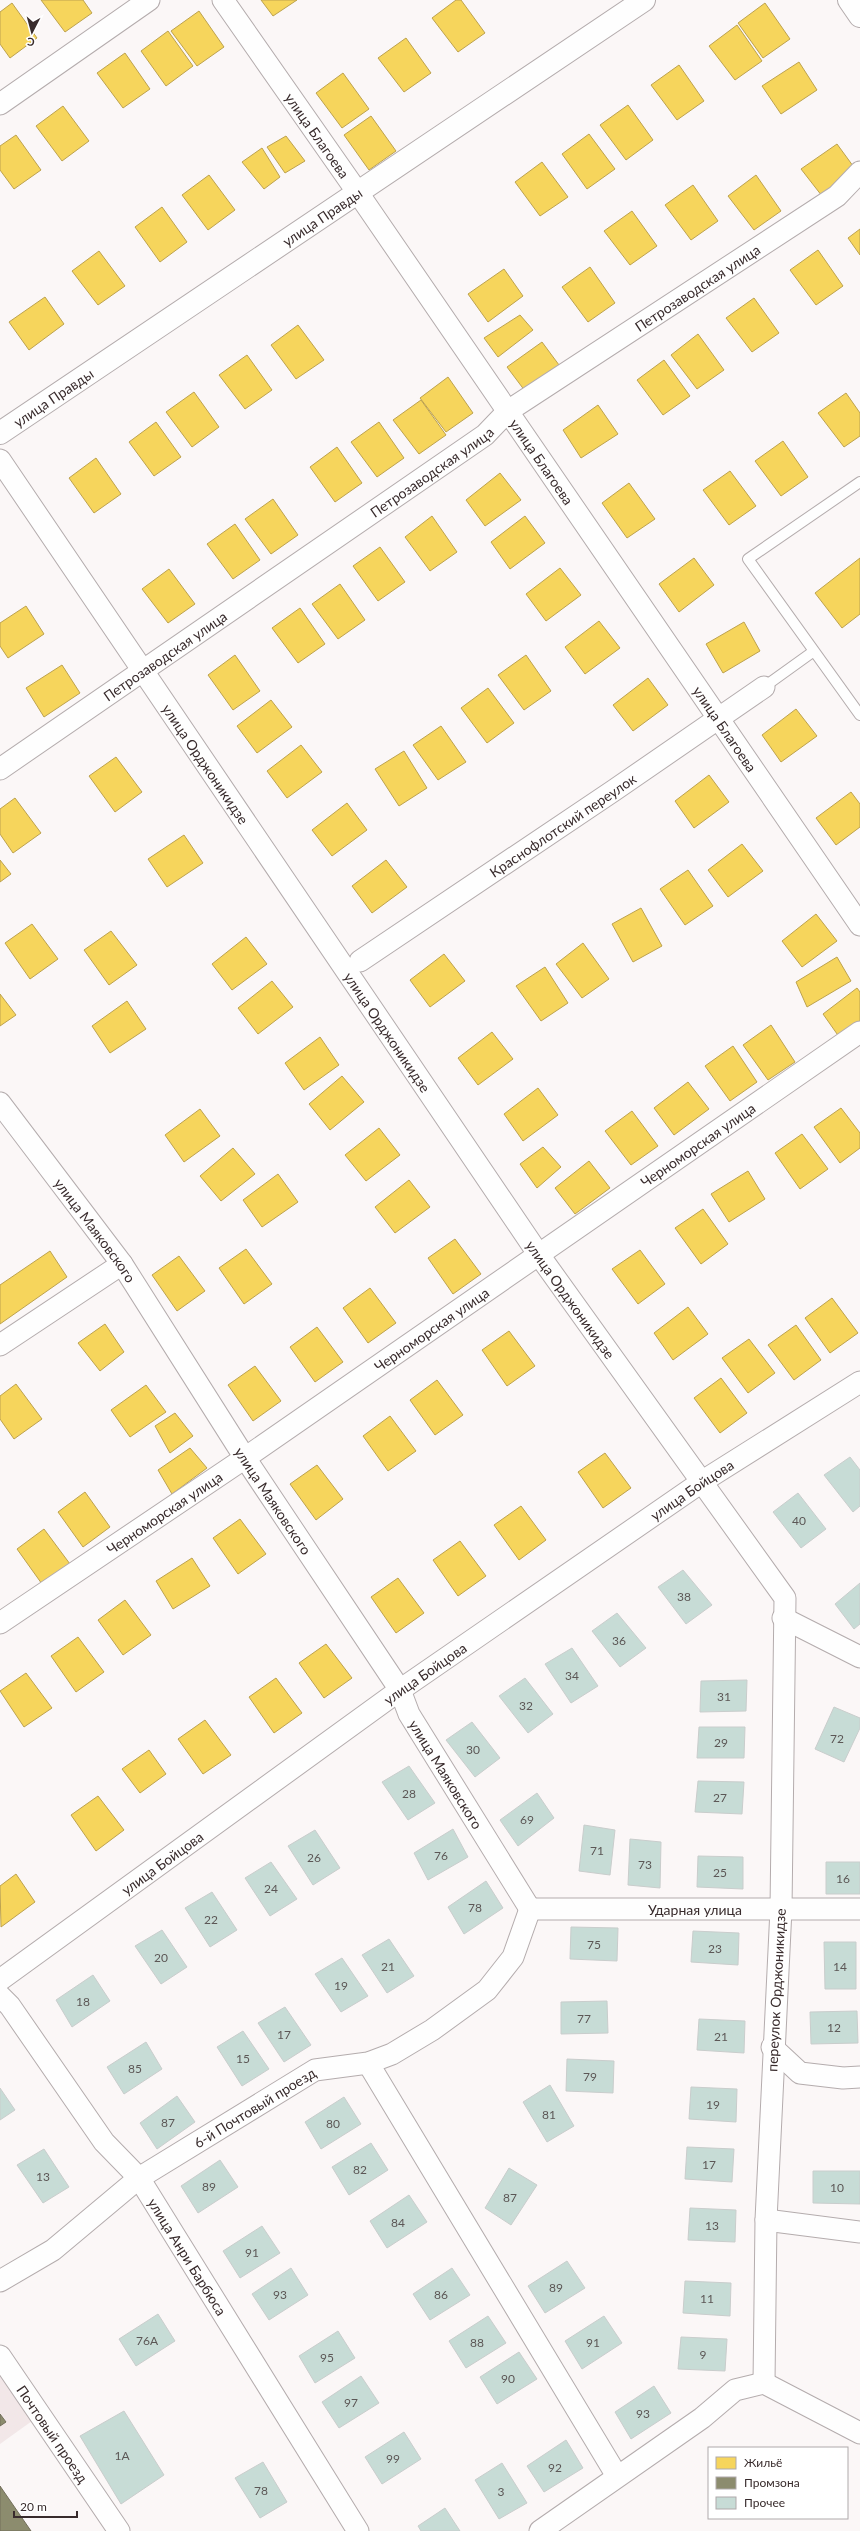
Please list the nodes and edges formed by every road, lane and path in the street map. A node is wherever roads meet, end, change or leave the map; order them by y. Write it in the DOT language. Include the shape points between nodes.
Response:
graph roads {
  1 [pos="149,0"];
  2 [pos="223,0"];
  3 [pos="644,0"];
  4 [pos="849,0"];
  5 [pos="860,16"];
  6 [pos="0,104"];
  7 [pos="860,172"];
  8 [pos="358,193"];
  9 [pos="508,411"];
  10 [pos="0,434"];
  11 [pos="0,460"];
  12 [pos="860,482"];
  13 [pos="814,651"];
  14 [pos="143,671"];
  15 [pos="764,687"];
  16 [pos="860,715"];
  17 [pos="718,718"];
  18 [pos="0,769"];
  19 [pos="860,924"];
  20 [pos="360,961"];
  21 [pos="860,1032"];
  22 [pos="0,1104"];
  23 [pos="539,1255"];
  24 [pos="122,1264"];
  25 [pos="0,1345"];
  26 [pos="860,1382"];
  27 [pos="244,1458"];
  28 [pos="703,1481"];
  29 [pos="785,1598"];
  30 [pos="783,1618"];
  31 [pos="0,1623"];
  32 [pos="860,1657"];
  33 [pos="400,1690"];
  34 [pos="530,1909"];
  35 [pos="781,1909"];
  36 [pos="860,1909"];
  37 [pos="0,1980"];
  38 [pos="0,1996"];
  39 [pos="772,2047"];
  40 [pos="368,2063"];
  41 [pos="860,2077"];
  42 [pos="139,2178"];
  43 [pos="766,2220"];
  44 [pos="860,2232"];
  45 [pos="0,2281"];
  46 [pos="0,2356"];
  47 [pos="764,2382"];
  48 [pos="860,2433"];
  49 [pos="617,2476"];
  50 [pos="118,2531"];
  51 [pos="358,2531"];
  52 [pos="540,2531"];
  1 -- 6 [label="street"];
  2 -- 8 [label="street, улица Благоева"];
  3 -- 8 [label="street, улица Правды"];
  4 -- 5 [label="street"];
  7 -- 9 [label="street, Петрозаводская улица" via="837,196"];
  8 -- 9 [label="street, улица Благоева"];
  8 -- 10 [label="street, улица Правды"];
  9 -- 14 [label="street, Петрозаводская улица" via="485,435"];
  9 -- 17 [label="street, улица Благоева"];
  11 -- 14 [label="street, улица Орджоникидзе"];
  12 -- 13 [label="lane" via="748,560"];
  13 -- 15 [label="lane"];
  13 -- 16 [label="lane"];
  14 -- 18 [label="street, Петрозаводская улица"];
  14 -- 23 [label="street, улица Орджоникидзе"];
  15 -- 17 [label="street, Краснофлотский переулок"];
  17 -- 19 [label="street, улица Благоева"];
  17 -- 20 [label="street, Краснофлотский переулок"];
  21 -- 23 [label="street, Черноморская улица"];
  22 -- 24 [label="street, улица Маяковского"];
  23 -- 27 [label="street, Черноморская улица"];
  23 -- 28 [label="street, улица Орджоникидзе"];
  24 -- 25 [label="street"];
  24 -- 27 [label="street, улица Маяковского"];
  26 -- 28 [label="street, улица Бойцова"];
  27 -- 31 [label="street, Черноморская улица"];
  27 -- 33 [label="street, улица Маяковского"];
  28 -- 29 [label="street, улица Орджоникидзе"];
  28 -- 33 [label="street, улица Бойцова"];
  29 -- 30 [label="street, переулок Орджоникидзе"];
  30 -- 32 [label="street"];
  30 -- 35 [label="street, переулок Орджоникидзе"];
  33 -- 34 [label="street, улица Маяковского" via="409,1714"];
  33 -- 37 [label="street, улица Бойцова"];
  34 -- 35 [label="street, Ударная улица"];
  34 -- 40 [label="street, 6-й Почтовый проезд" via="513,1957 487,1990 432,2030 392,2054"];
  35 -- 36 [label="street, Ударная улица"];
  35 -- 39 [label="street, переулок Орджоникидзе"];
  38 -- 42 [label="street, улица Анри Барбюса" via="10,2006 104,2142"];
  39 -- 41 [label="street" via="800,2073 843,2078"];
  39 -- 43 [label="street, переулок Орджоникидзе"];
  40 -- 42 [label="street, 6-й Почтовый проезд" via="315,2070"];
  40 -- 49 [label="street"];
  42 -- 45 [label="street, 6-й Почтовый проезд" via="54,2250"];
  42 -- 51 [label="street, улица Анри Барбюса"];
  43 -- 44 [label="street"];
  43 -- 47 [label="street, переулок Орджоникидзе"];
  46 -- 50 [label="street, Почтовый проезд"];
  47 -- 48 [label="street"];
  47 -- 49 [label="street" via="735,2390 702,2418"];
  49 -- 52 [label="street"];
}
